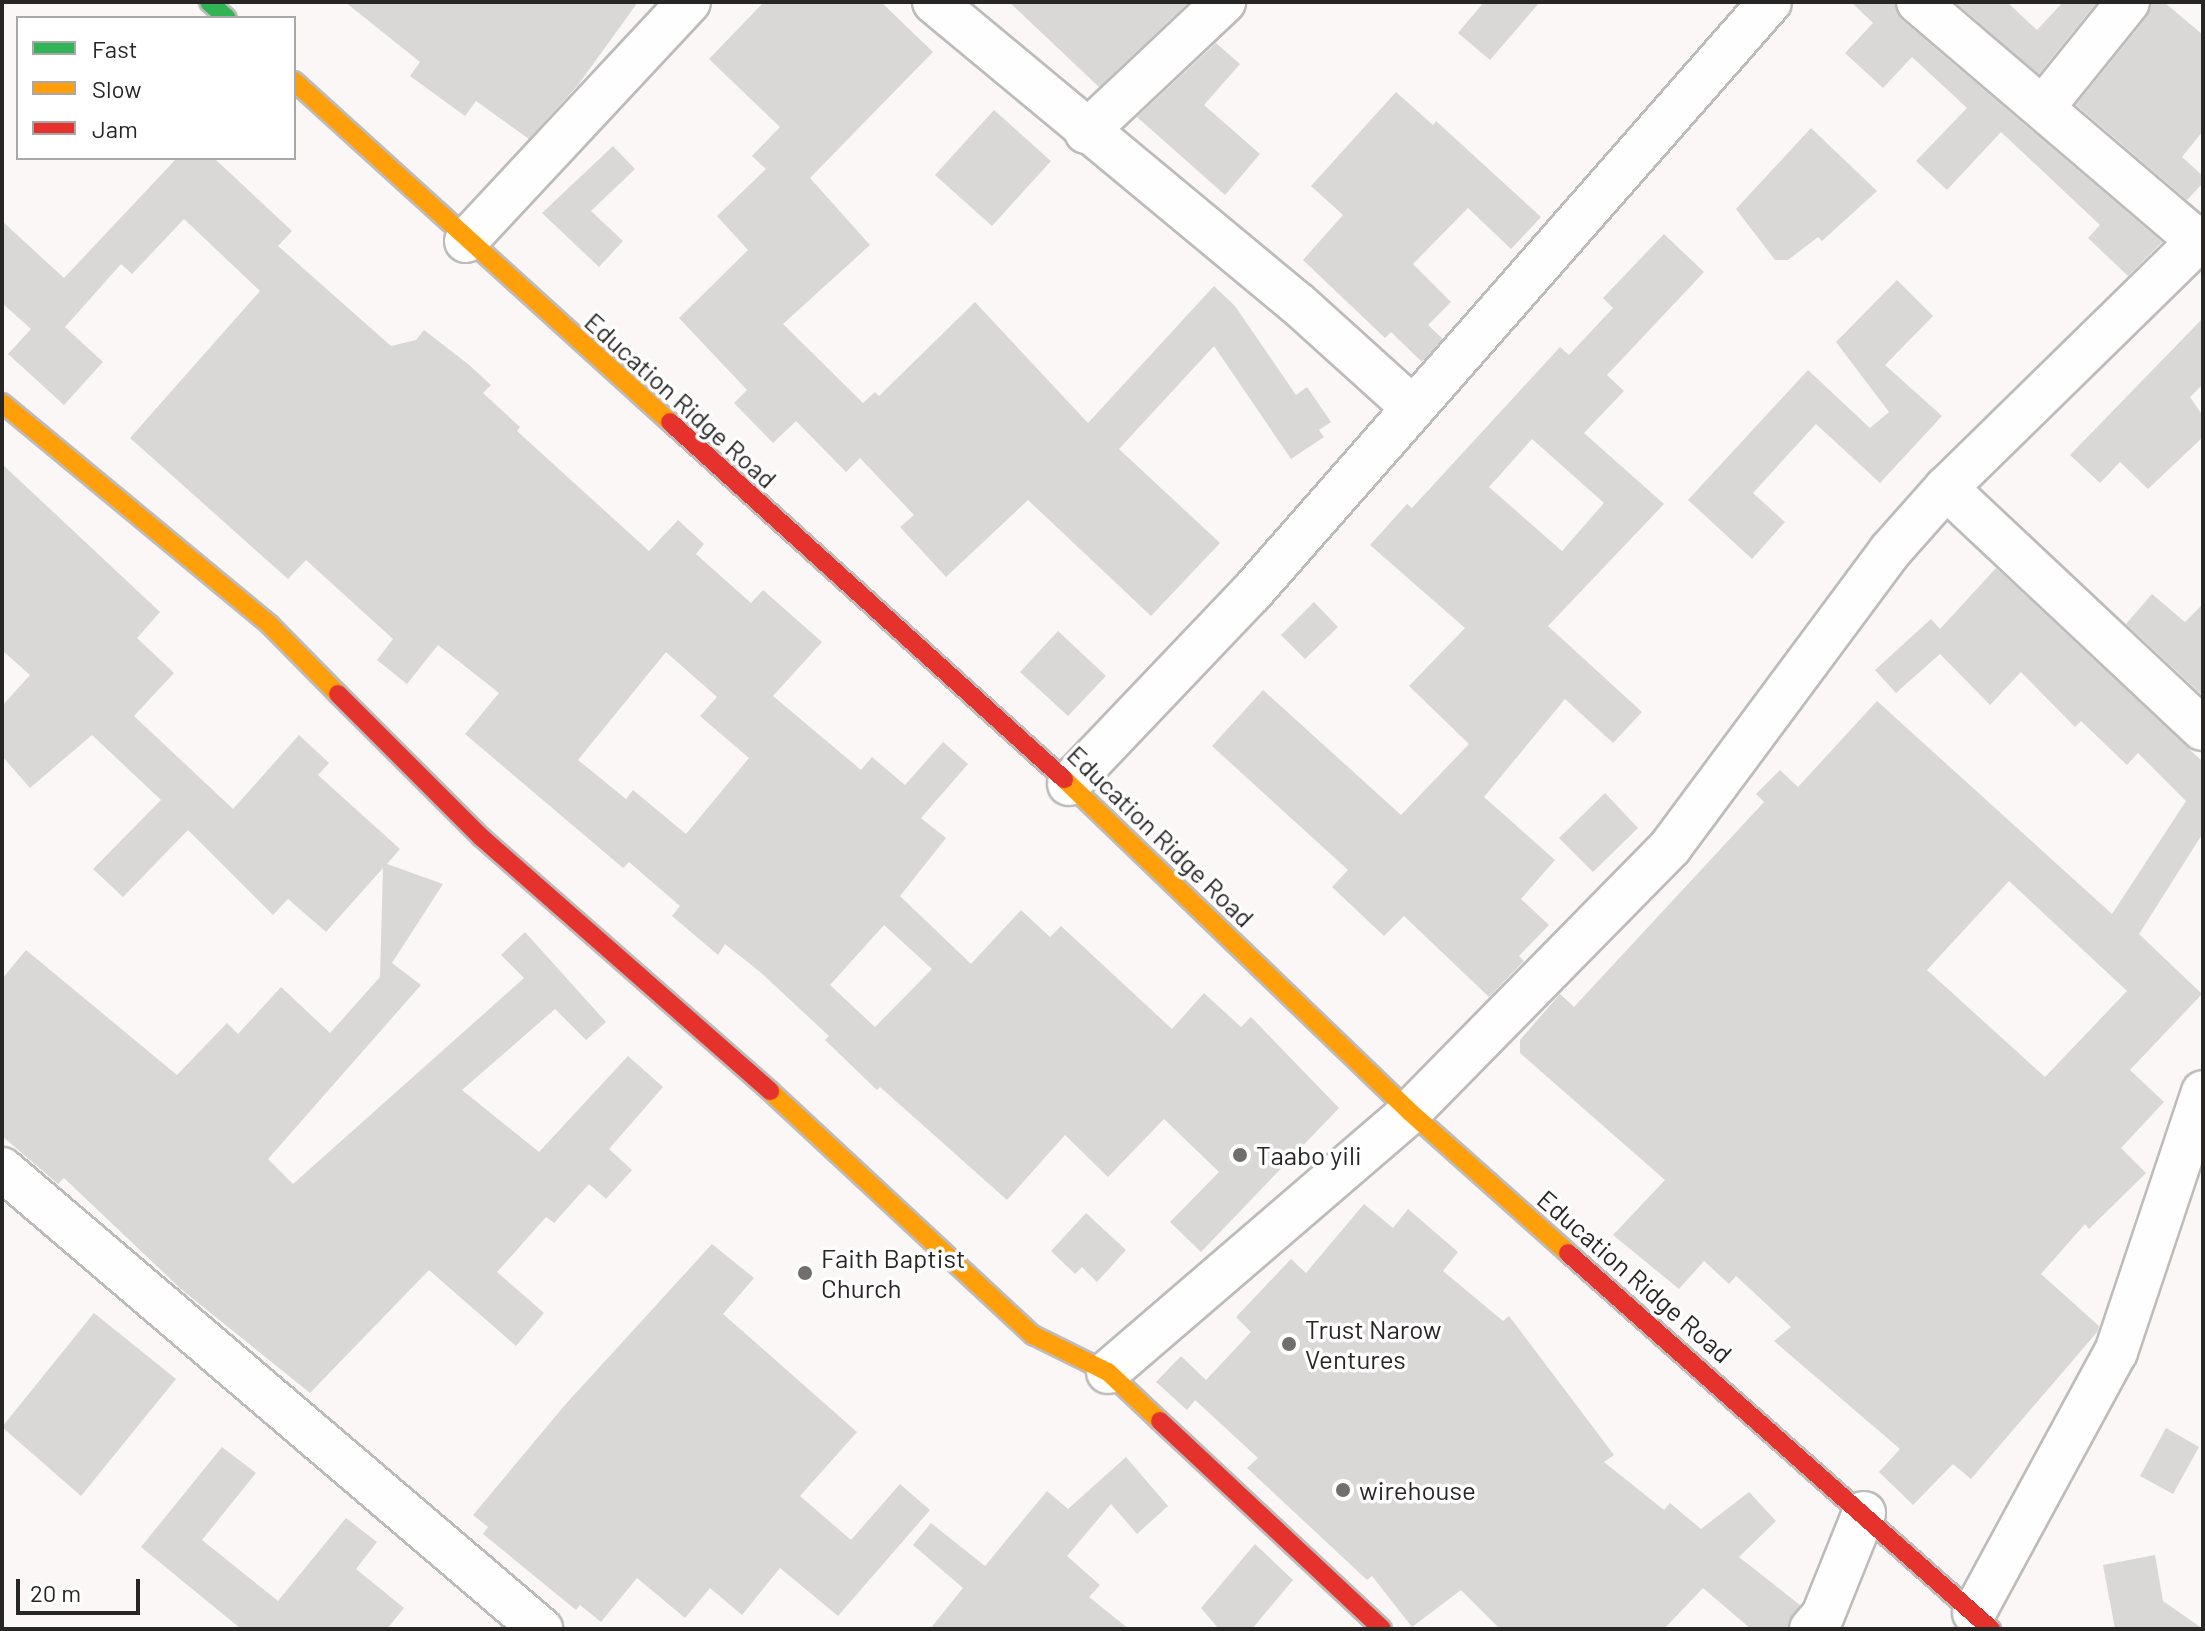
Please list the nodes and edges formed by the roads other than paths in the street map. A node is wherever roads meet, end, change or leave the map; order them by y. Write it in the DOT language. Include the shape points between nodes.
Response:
graph roads {
  1 [pos="209,2"];
  2 [pos="689,2"];
  3 [pos="934,2"];
  4 [pos="1224,2"];
  5 [pos="1770,2"];
  6 [pos="1918,2"];
  7 [pos="2128,2"];
  8 [pos="225,16"];
  9 [pos="296,83"];
  10 [pos="2045,105"];
  11 [pos="1086,132"];
  12 [pos="2201,238"];
  13 [pos="466,241"];
  14 [pos="2,403"];
  15 [pos="1413,408"];
  16 [pos="1946,488"];
  17 [pos="2203,729"];
  18 [pos="1069,784"];
  19 [pos="2203,1092"];
  20 [pos="1410,1112"];
  21 [pos="2,1169"];
  22 [pos="1108,1372"];
  23 [pos="1864,1513"];
  24 [pos="1983,1621"];
  25 [pos="541,1629"];
  26 [pos="1382,1629"];
  27 [pos="1811,1629"];
  1 -- 8 [label="main road"];
  2 -- 13 [label="street"];
  3 -- 11 [label="street"];
  4 -- 11 [label="street"];
  5 -- 15 [label="street"];
  6 -- 10 [label="street"];
  7 -- 10 [label="street"];
  9 -- 13 [label="main road, Education Ridge Road"];
  10 -- 12 [label="street"];
  11 -- 15 [label="street" via="1298,304"];
  12 -- 16 [label="street"];
  13 -- 18 [label="main road, Education Ridge Road"];
  14 -- 22 [label="main road" via="270,625 481,837 663,992 1033,1335"];
  15 -- 18 [label="street" via="1252,592"];
  16 -- 17 [label="street"];
  16 -- 20 [label="street" via="1890,551 1671,846"];
  18 -- 20 [label="main road, Education Ridge Road"];
  19 -- 24 [label="street" via="2116,1352"];
  20 -- 22 [label="street"];
  20 -- 23 [label="main road, Education Ridge Road"];
  21 -- 25 [label="street"];
  22 -- 26 [label="main road"];
  23 -- 24 [label="main road, Education Ridge Road"];
  23 -- 27 [label="street" via="1823,1615"];
}
